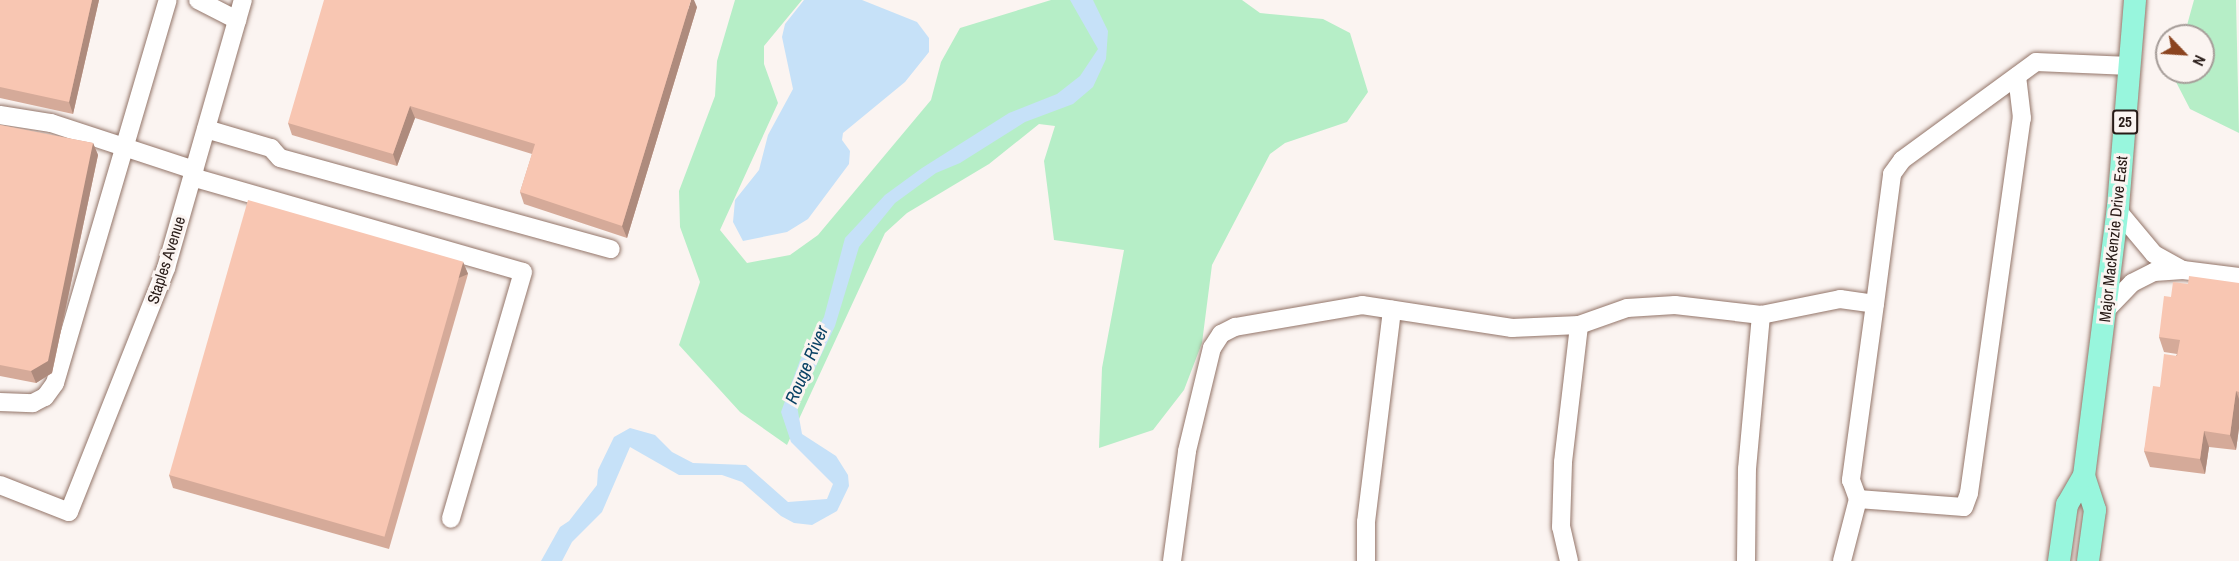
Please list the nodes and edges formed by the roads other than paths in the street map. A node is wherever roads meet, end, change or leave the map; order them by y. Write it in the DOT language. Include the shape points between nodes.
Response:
graph roads {
  1 [pos="168,0"];
  2 [pos="198,0"];
  3 [pos="243,0"];
  4 [pos="2135,0"];
  5 [pos="237,20"];
  6 [pos="2130,66"];
  7 [pos="2016,76"];
  8 [pos="0,115"];
  9 [pos="206,129"];
  10 [pos="124,147"];
  11 [pos="193,173"];
  12 [pos="2118,211"];
  13 [pos="611,249"];
  14 [pos="2183,270"];
  15 [pos="2239,277"];
  16 [pos="1875,304"];
  17 [pos="1392,310"];
  18 [pos="2105,311"];
  19 [pos="1761,315"];
  20 [pos="1579,325"];
  21 [pos="0,402"];
  22 [pos="2084,476"];
  23 [pos="0,485"];
  24 [pos="1858,499"];
  25 [pos="451,519"];
  26 [pos="1172,561"];
  27 [pos="1366,561"];
  28 [pos="1569,561"];
  29 [pos="1746,561"];
  30 [pos="1842,561"];
  31 [pos="2059,561"];
  32 [pos="2088,561"];
  1 -- 10 [label="street"];
  2 -- 5 [label="street"];
  3 -- 5 [label="street, Staples Avenue"];
  4 -- 6 [label="main road, Major MacKenzie Drive East / 25"];
  5 -- 9 [label="street, Staples Avenue"];
  6 -- 7 [label="street" via="2049,60 2036,62"];
  6 -- 12 [label="main road, Major MacKenzie Drive East / 25"];
  7 -- 16 [label="street" via="1902,160 1892,174"];
  7 -- 24 [label="street" via="2022,118 1964,507"];
  8 -- 10 [label="street" via="51,123"];
  9 -- 11 [label="street, Staples Avenue"];
  9 -- 13 [label="street" via="271,148 280,159"];
  10 -- 11 [label="street"];
  10 -- 21 [label="street" via="55,383 45,397 33,403"];
  11 -- 23 [label="street, Staples Avenue" via="166,268 69,512"];
  11 -- 25 [label="street" via="523,272"];
  12 -- 14 [label="street" via="2154,254"];
  12 -- 18 [label="main road, Major MacKenzie Drive East / 25"];
  14 -- 15 [label="street"];
  14 -- 18 [label="street" via="2154,272 2132,283"];
  16 -- 19 [label="street" via="1840,299"];
  16 -- 24 [label="street" via="1851,480"];
  17 -- 20 [label="street" via="1512,328"];
  17 -- 26 [label="street" via="1362,305 1235,327 1221,334 1212,348 1187,451"];
  17 -- 27 [label="street" via="1366,522"];
  18 -- 22 [label="main road, Major MacKenzie Drive East / 25"];
  19 -- 20 [label="street" via="1675,305 1627,308"];
  19 -- 29 [label="street" via="1747,469"];
  20 -- 28 [label="street" via="1563,462 1560,527"];
  22 -- 31 [label="main road, Major MacKenzie Drive East / 25" via="2067,505"];
  22 -- 32 [label="main road, Major MacKenzie Drive East / 25" via="2095,510"];
  24 -- 30 [label="street"];
}
